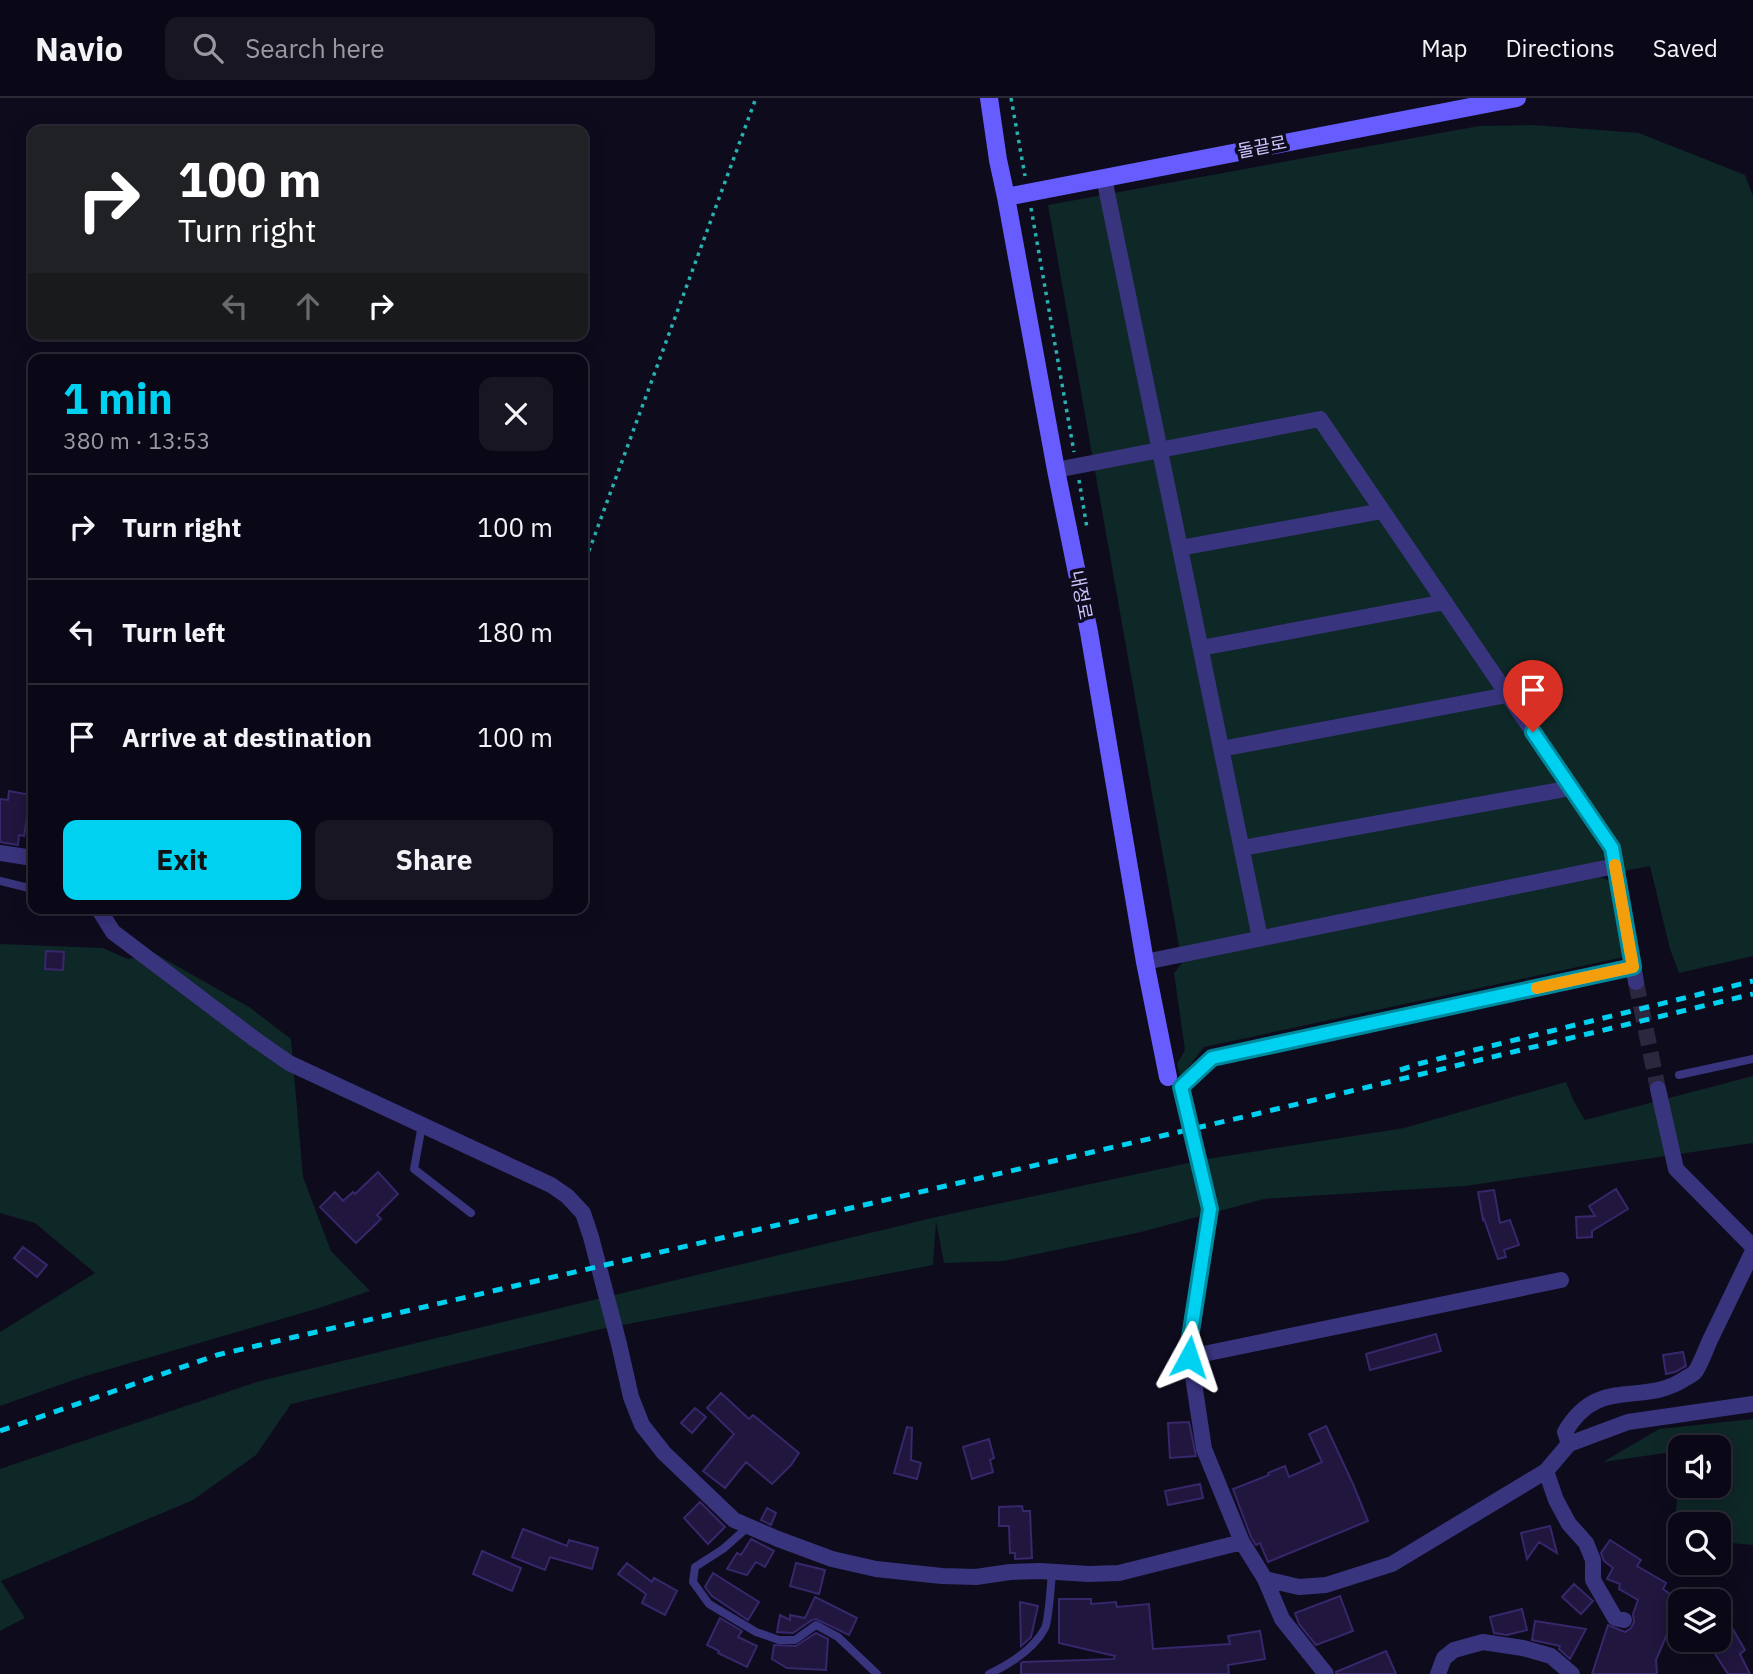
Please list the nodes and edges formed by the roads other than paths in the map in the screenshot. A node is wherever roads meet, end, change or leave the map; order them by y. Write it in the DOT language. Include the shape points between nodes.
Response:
graph roads {
  1 [pos="989,98"];
  2 [pos="1517,98"];
  3 [pos="1104,178"];
  4 [pos="1006,197"];
  5 [pos="1160,450"];
  6 [pos="1056,470"];
  7 [pos="1382,511"];
  8 [pos="1180,548"];
  9 [pos="1444,602"];
  10 [pos="1201,648"];
  11 [pos="1507,695"];
  12 [pos="1222,749"];
  13 [pos="1571,788"];
  14 [pos="1242,848"];
  15 [pos="0,853"];
  16 [pos="28,857"];
  17 [pos="1615,866"];
  18 [pos="0,881"];
  19 [pos="28,889"];
  20 [pos="102,914"];
  21 [pos="1260,938"];
  22 [pos="1144,962"];
  23 [pos="1634,974"];
  24 [pos="1753,1059"];
  25 [pos="1679,1075"];
  26 [pos="1174,1082"];
  27 [pos="1658,1088"];
  28 [pos="422,1125"];
  29 [pos="1210,1209"];
  30 [pos="471,1213"];
  31 [pos="1753,1249"];
  32 [pos="1561,1280"];
  33 [pos="1189,1357"];
  34 [pos="1753,1404"];
  35 [pos="1569,1444"];
  36 [pos="1546,1471"];
  37 [pos="748,1527"];
  38 [pos="1242,1542"];
  39 [pos="1052,1572"];
  40 [pos="1265,1578"];
  41 [pos="1624,1620"];
  42 [pos="877,1674"];
  43 [pos="989,1674"];
  44 [pos="1325,1674"];
  45 [pos="1438,1674"];
  46 [pos="1572,1674"];
  1 -- 4 [label="street, 내정로"];
  2 -- 3 [label="street, 돌끝로"];
  3 -- 4 [label="street, 돌끝로"];
  3 -- 5 [label="street"];
  4 -- 6 [label="street, 내정로"];
  5 -- 6 [label="street"];
  5 -- 7 [label="street" via="1320,419"];
  5 -- 8 [label="street"];
  6 -- 22 [label="street, 내정로" via="1089,632"];
  7 -- 8 [label="street"];
  7 -- 9 [label="street"];
  8 -- 10 [label="street"];
  9 -- 10 [label="street"];
  9 -- 11 [label="street"];
  10 -- 12 [label="street"];
  11 -- 12 [label="street"];
  11 -- 13 [label="street"];
  12 -- 14 [label="street"];
  13 -- 14 [label="street"];
  13 -- 17 [label="street" via="1612,848"];
  14 -- 21 [label="street"];
  15 -- 16 [label="street"];
  17 -- 21 [label="street"];
  17 -- 23 [label="street"];
  18 -- 19 [label="lane"];
  20 -- 28 [label="street" via="113,932 289,1063"];
  21 -- 22 [label="street"];
  22 -- 26 [label="street, 내정로"];
  23 -- 26 [label="lane" via="1212,1058"];
  24 -- 25 [label="lane"];
  26 -- 29 [label="lane"];
  27 -- 31 [label="street" via="1676,1169"];
  28 -- 30 [label="lane" via="414,1169"];
  28 -- 37 [label="street" via="551,1185 583,1213 642,1425 664,1453 734,1520"];
  29 -- 33 [label="street"];
  31 -- 35 [label="street" via="1695,1373 1660,1391 1596,1401 1570,1424 1565,1432"];
  32 -- 33 [label="street"];
  33 -- 38 [label="street" via="1204,1449"];
  34 -- 35 [label="street" via="1628,1422"];
  35 -- 36 [label="street"];
  36 -- 40 [label="street" via="1392,1564 1326,1585 1299,1587"];
  36 -- 41 [label="street" via="1556,1500 1593,1560 1593,1580 1615,1618"];
  37 -- 39 [label="street" via="832,1559 876,1569 976,1577"];
  37 -- 42 [label="lane" via="695,1567 693,1582 709,1604 779,1640 795,1640 816,1625 838,1637"];
  38 -- 39 [label="street" via="1119,1573"];
  38 -- 40 [label="street"];
  39 -- 43 [label="lane" via="1046,1626 1029,1649"];
  40 -- 44 [label="street" via="1282,1619"];
  45 -- 46 [label="street" via="1444,1658 1454,1650 1483,1642 1550,1656"];
}
